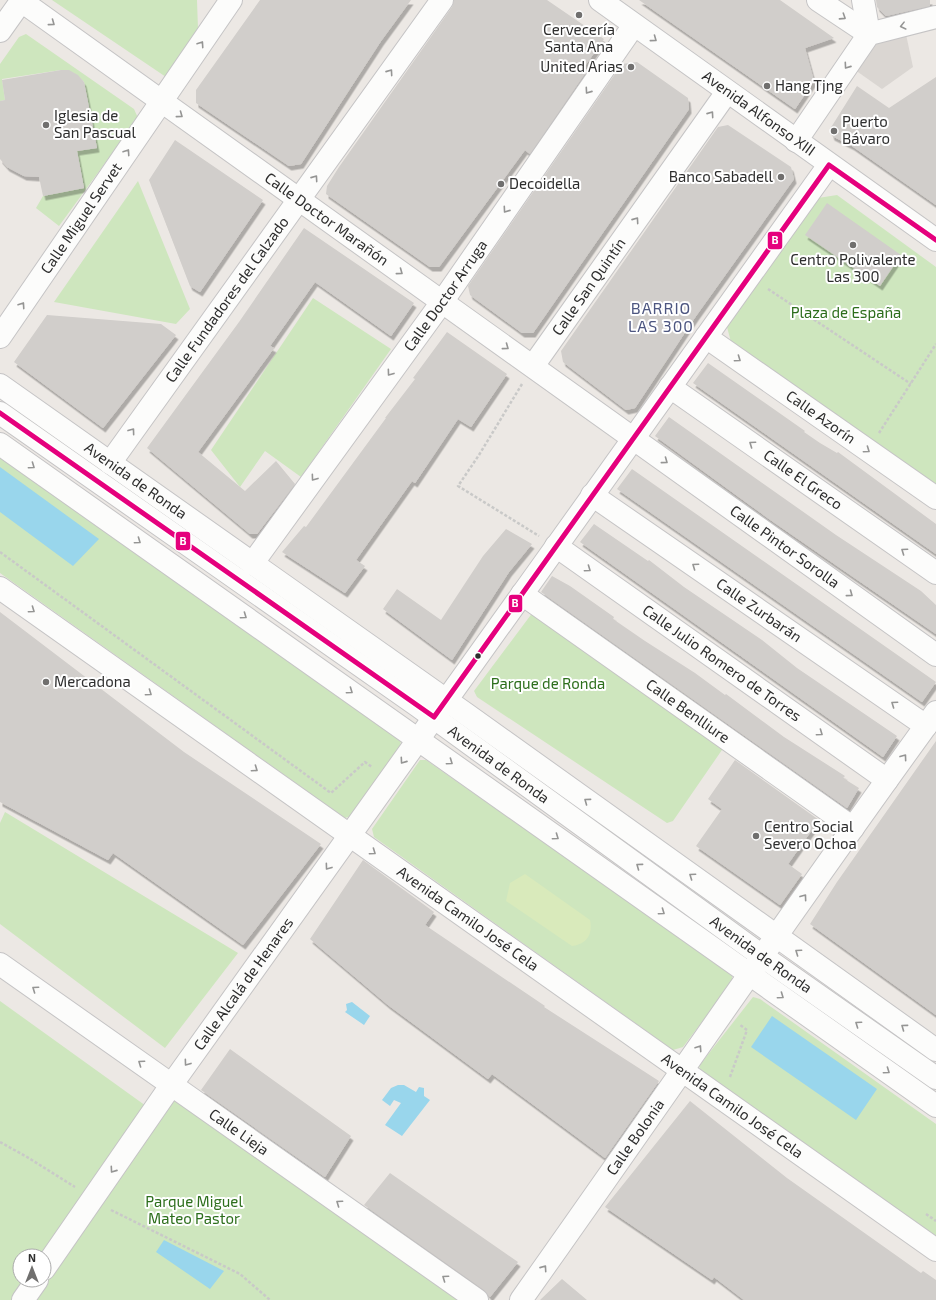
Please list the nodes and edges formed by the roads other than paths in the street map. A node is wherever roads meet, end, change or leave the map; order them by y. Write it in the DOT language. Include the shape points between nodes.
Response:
graph roads {
  1 [pos="21,0"];
  2 [pos="231,0"];
  3 [pos="442,0"];
  4 [pos="601,0"];
  5 [pos="818,0"];
  6 [pos="863,0"];
  7 [pos="936,17"];
  8 [pos="634,25"];
  9 [pos="0,31"];
  10 [pos="869,34"];
  11 [pos="727,92"];
  12 [pos="162,101"];
  13 [pos="796,141"];
  14 [pos="829,164"];
  15 [pos="300,200"];
  16 [pos="936,240"];
  17 [pos="442,302"];
  18 [pos="0,337"];
  19 [pos="706,337"];
  20 [pos="533,366"];
  21 [pos="0,385"];
  22 [pos="670,387"];
  23 [pos="0,413"];
  24 [pos="633,438"];
  25 [pos="0,444"];
  26 [pos="110,463"];
  27 [pos="592,495"];
  28 [pos="936,498"];
  29 [pos="556,546"];
  30 [pos="252,564"];
  31 [pos="936,573"];
  32 [pos="0,588"];
  33 [pos="522,594"];
  34 [pos="936,655"];
  35 [pos="440,709"];
  36 [pos="931,719"];
  37 [pos="419,739"];
  38 [pos="887,780"];
  39 [pos="853,828"];
  40 [pos="350,836"];
  41 [pos="776,936"];
  42 [pos="762,956"];
  43 [pos="0,964"];
  44 [pos="749,974"];
  45 [pos="936,1050"];
  46 [pos="683,1071"];
  47 [pos="936,1078"];
  48 [pos="172,1084"];
  49 [pos="936,1106"];
  50 [pos="936,1250"];
  51 [pos="52,1257"];
  52 [pos="31,1288"];
  53 [pos="23,1300"];
  54 [pos="477,1300"];
  55 [pos="521,1300"];
  1 -- 9 [label="street"];
  1 -- 12 [label="street, Calle Doctor Marañón, one-way"];
  12 -- 2 [label="street, Calle Miguel Servet, one-way"];
  15 -- 3 [label="street, Calle Fundadores del Calzado, one-way"];
  4 -- 8 [label="street, Avenida Alfonso XIII"];
  5 -- 10 [label="street, one-way"];
  6 -- 10 [label="street"];
  7 -- 10 [label="street, one-way"];
  8 -- 11 [label="street, Avenida Alfonso XIII, one-way"];
  8 -- 17 [label="street, Calle Doctor Arruga, one-way"];
  10 -- 13 [label="street, one-way"];
  11 -- 13 [label="street, Avenida Alfonso XIII"];
  20 -- 11 [label="street, Calle San Quintín, one-way"];
  12 -- 15 [label="street, Calle Doctor Marañón, one-way"];
  18 -- 12 [label="street, Calle Miguel Servet, one-way"];
  13 -- 14 [label="street, Avenida Alfonso XIII"];
  14 -- 16 [label="street, Avenida Alfonso XIII"];
  14 -- 19 [label="street, Calle Alcalá de Henares"];
  15 -- 17 [label="street, Calle Doctor Marañón, one-way"];
  26 -- 15 [label="street, Calle Fundadores del Calzado, one-way"];
  17 -- 20 [label="street, Calle Doctor Marañón, one-way"];
  17 -- 30 [label="street, Calle Doctor Arruga, one-way"];
  19 -- 22 [label="street, Calle Alcalá de Henares"];
  19 -- 28 [label="street, Calle Azorín, one-way"];
  20 -- 24 [label="street, Calle Doctor Marañón"];
  21 -- 26 [label="street, Avenida de Ronda"];
  22 -- 24 [label="street, Calle Alcalá de Henares"];
  31 -- 22 [label="street, Calle El Greco, one-way"];
  23 -- 35 [label="street, Avenida de Ronda"];
  24 -- 27 [label="street, Calle Alcalá de Henares"];
  24 -- 34 [label="street, Calle Pintor Sorolla, one-way"];
  25 -- 37 [label="street, Avenida de Ronda, one-way"];
  26 -- 30 [label="street, Avenida de Ronda"];
  27 -- 29 [label="street, Calle Alcalá de Henares"];
  36 -- 27 [label="street, Calle Zurbarán, one-way"];
  29 -- 33 [label="street, Calle Alcalá de Henares"];
  29 -- 38 [label="street, Calle Julio Romero de Torres, one-way"];
  30 -- 35 [label="street, Avenida de Ronda"];
  32 -- 40 [label="street, Avenida Camilo José Cela, one-way"];
  33 -- 35 [label="street, Calle Alcalá de Henares"];
  33 -- 39 [label="street, Calle Benlliure"];
  35 -- 37 [label="street, Calle Alcalá de Henares"];
  41 -- 35 [label="street, Avenida de Ronda, one-way"];
  42 -- 35 [label="street, Avenida de Ronda, one-way"];
  38 -- 36 [label="street, Calle Bolonia, one-way"];
  37 -- 40 [label="street, Calle Alcalá de Henares, one-way"];
  37 -- 44 [label="street, Avenida de Ronda, one-way"];
  38 -- 39 [label="street, Calle Bolonia"];
  41 -- 39 [label="street, Calle Bolonia, one-way"];
  40 -- 46 [label="street, Avenida Camilo José Cela, one-way"];
  40 -- 48 [label="street, Calle Alcalá de Henares, one-way"];
  41 -- 42 [label="street, Calle Bolonia"];
  45 -- 41 [label="street, Avenida de Ronda, one-way"];
  42 -- 44 [label="street, Calle Bolonia"];
  47 -- 42 [label="street, Avenida de Ronda, one-way"];
  48 -- 43 [label="street, Calle Lieja, one-way"];
  46 -- 44 [label="street, Calle Bolonia, one-way"];
  44 -- 49 [label="street, Avenida de Ronda, one-way"];
  46 -- 50 [label="street, Avenida Camilo José Cela"];
  55 -- 46 [label="street, Calle Bolonia, one-way"];
  48 -- 51 [label="street, Calle Alcalá de Henares, one-way"];
  54 -- 48 [label="street, Calle Lieja, one-way"];
  52 -- 53 [label="street"];
}
